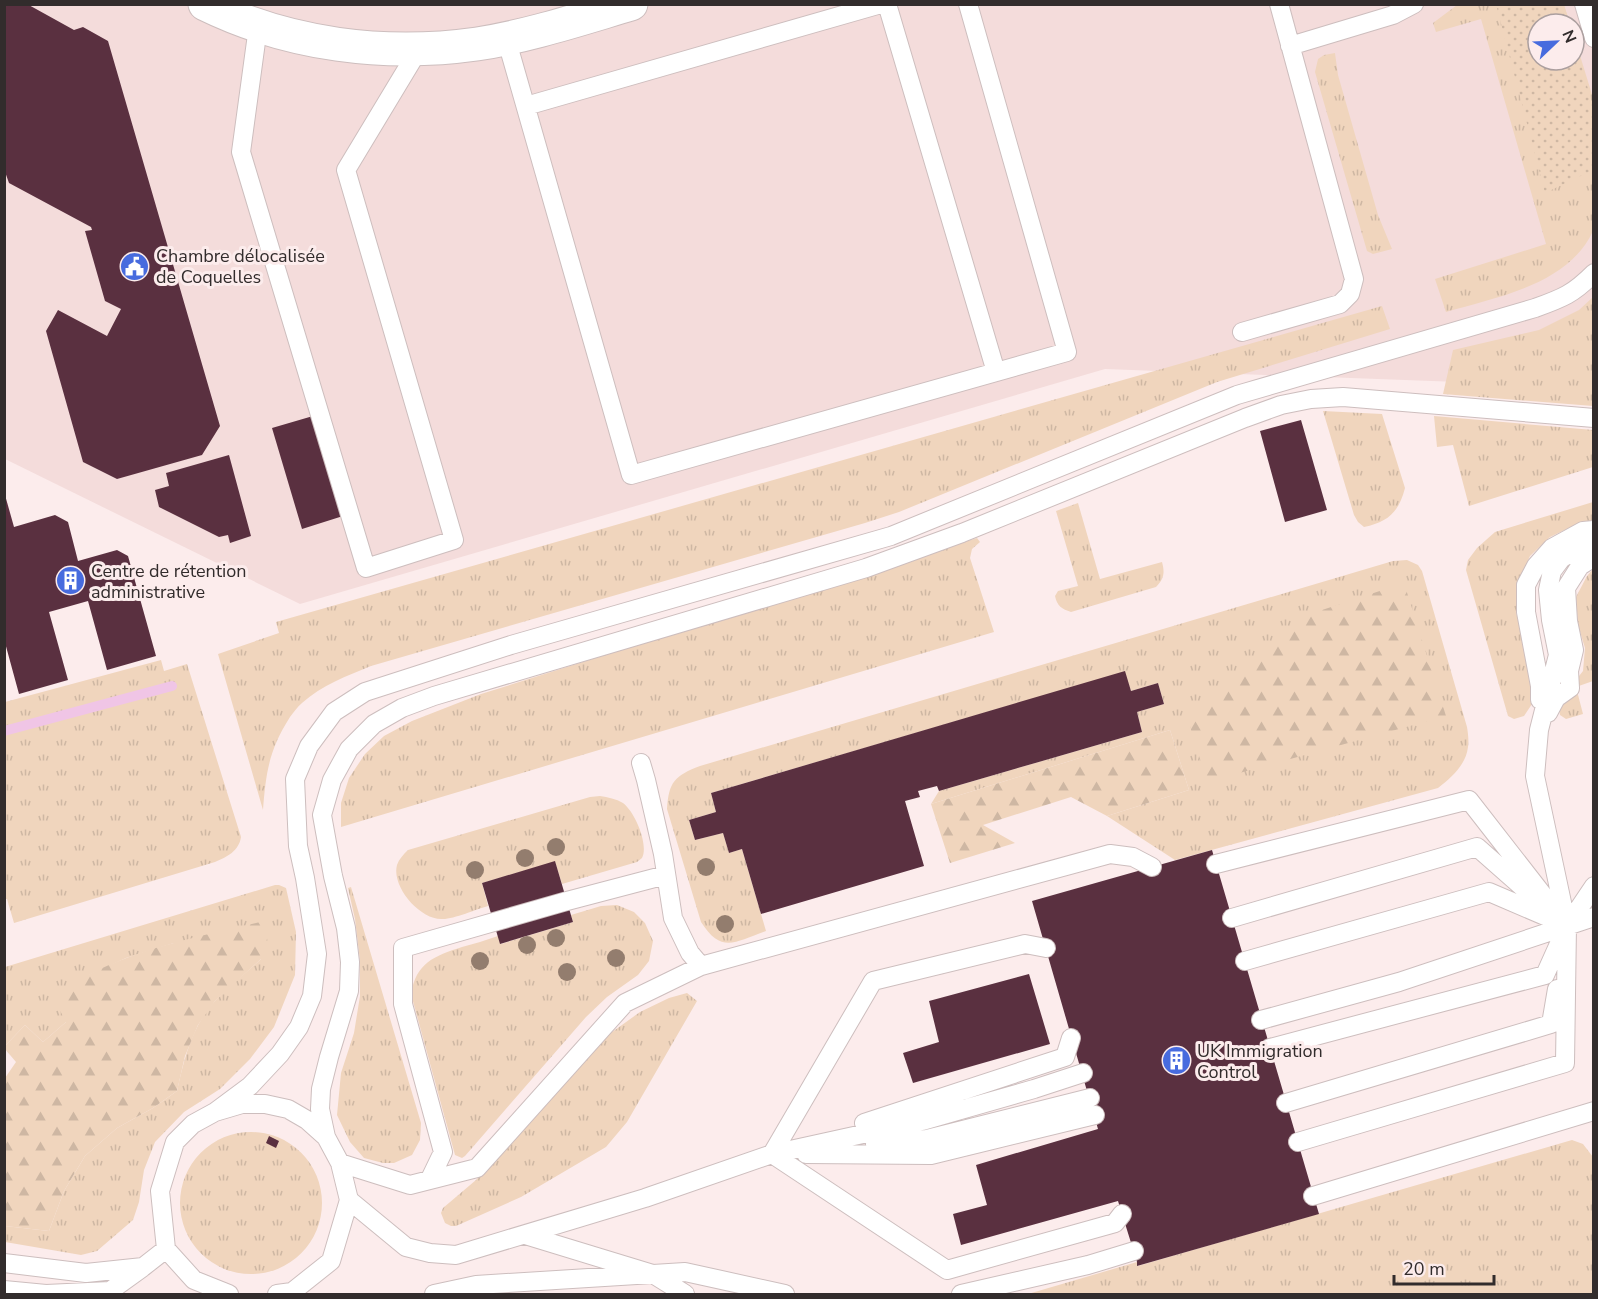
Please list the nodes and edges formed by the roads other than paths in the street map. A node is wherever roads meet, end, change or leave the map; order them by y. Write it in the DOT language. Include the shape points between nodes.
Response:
graph roads {
  1 [pos="205,4"];
  2 [pos="631,4"];
  3 [pos="881,4"];
  4 [pos="887,4"];
  5 [pos="968,4"];
  6 [pos="1279,4"];
  7 [pos="1414,4"];
  8 [pos="1584,4"];
  9 [pos="258,27"];
  10 [pos="506,38"];
  11 [pos="1593,38"];
  12 [pos="1290,46"];
  13 [pos="419,49"];
  14 [pos="526,106"];
  15 [pos="1593,273"];
  16 [pos="1242,332"];
  17 [pos="996,372"];
  18 [pos="1593,418"];
  19 [pos="1593,530"];
  20 [pos="1593,541"];
  21 [pos="1593,557"];
  22 [pos="1539,730"];
  23 [pos="641,763"];
  24 [pos="1216,864"];
  25 [pos="1152,867"];
  26 [pos="666,875"];
  27 [pos="1593,886"];
  28 [pos="1593,917"];
  29 [pos="1232,918"];
  30 [pos="1567,926"];
  31 [pos="1046,948"];
  32 [pos="1245,961"];
  33 [pos="701,966"];
  34 [pos="1261,1020"];
  35 [pos="1071,1038"];
  36 [pos="1270,1048"];
  37 [pos="1083,1073"];
  38 [pos="1286,1103"];
  39 [pos="1092,1106"];
  40 [pos="1593,1111"];
  41 [pos="215,1112"];
  42 [pos="326,1137"];
  43 [pos="1298,1142"];
  44 [pos="772,1154"];
  45 [pos="340,1163"];
  46 [pos="430,1179"];
  47 [pos="1313,1196"];
  48 [pos="349,1200"];
  49 [pos="1122,1214"];
  50 [pos="525,1235"];
  51 [pos="166,1249"];
  52 [pos="1134,1251"];
  53 [pos="4,1263"];
  54 [pos="144,1267"];
  55 [pos="653,1274"];
  56 [pos="4,1292"];
  57 [pos="980,1292"];
  58 [pos="46,1294"];
  59 [pos="229,1294"];
  60 [pos="277,1294"];
  61 [pos="434,1294"];
  62 [pos="685,1294"];
  63 [pos="785,1294"];
  64 [pos="961,1294"];
  1 -- 9 [label="street"];
  2 -- 10 [label="street"];
  3 -- 14 [label="lane"];
  4 -- 17 [label="lane"];
  5 -- 17 [label="lane" via="1067,352"];
  6 -- 12 [label="lane"];
  7 -- 12 [label="lane" via="1393,15"];
  8 -- 11 [label="lane"];
  9 -- 13 [label="street" via="346,45"];
  9 -- 13 [label="lane" via="240,152 366,568 454,540 346,170"];
  10 -- 13 [label="street"];
  10 -- 14 [label="lane"];
  12 -- 16 [label="lane" via="1353,287 1340,304"];
  14 -- 17 [label="lane" via="631,476"];
  15 -- 41 [label="lane" via="1564,298 1237,395 891,536 511,645 364,692 334,712 309,746 295,779 298,846 317,954 312,996 299,1027 280,1054 250,1086"];
  18 -- 42 [label="lane" via="1343,397 1281,405 876,565 402,708 374,724 349,749 332,780 322,816 350,962 350,990 321,1089 320,1109"];
  19 -- 22 [label="lane" via="1583,531 1552,548 1526,585 1526,612 1540,686"];
  20 -- 22 [label="lane" via="1561,559 1552,571 1548,590 1558,655"];
  21 -- 22 [label="lane" via="1580,566 1566,588 1574,650 1570,688 1556,698"];
  22 -- 30 [label="lane" via="1535,776"];
  23 -- 26 [label="lane"];
  24 -- 30 [label="lane" via="1469,800"];
  25 -- 33 [label="lane" via="1132,857 1110,854"];
  26 -- 33 [label="lane" via="673,918"];
  26 -- 46 [label="lane" via="404,948 403,1004 443,1152"];
  27 -- 30 [label="lane"];
  28 -- 30 [label="lane"];
  29 -- 30 [label="lane" via="1477,847"];
  30 -- 32 [label="lane" via="1489,892"];
  30 -- 34 [label="lane" via="1399,982"];
  30 -- 36 [label="lane" via="1545,975"];
  30 -- 38 [label="lane" via="1551,1024"];
  30 -- 43 [label="lane" via="1565,1063"];
  31 -- 44 [label="lane" via="1025,944 873,981"];
  33 -- 46 [label="lane" via="625,1003 477,1168"];
  35 -- 44 [label="lane" via="1065,1057"];
  37 -- 44 [label="lane" via="922,1121"];
  39 -- 44 [label="lane" via="927,1140"];
  40 -- 47 [label="lane"];
  41 -- 42 [label="lane" via="242,1104 288,1109"];
  41 -- 51 [label="lane" via="193,1124 175,1142 160,1191"];
  42 -- 45 [label="lane"];
  44 -- 49 [label="lane" via="947,1270 1114,1223"];
  44 -- 50 [label="lane"];
  45 -- 46 [label="lane" via="411,1185"];
  45 -- 48 [label="lane"];
  48 -- 50 [label="lane" via="406,1247 430,1253 456,1255"];
  48 -- 60 [label="lane" via="331,1261 292,1292"];
  50 -- 55 [label="lane"];
  51 -- 54 [label="lane"];
  51 -- 59 [label="lane" via="194,1280"];
  52 -- 57 [label="lane"];
  53 -- 54 [label="lane" via="86,1273"];
  54 -- 58 [label="lane" via="110,1291"];
  55 -- 61 [label="lane" via="476,1286"];
  55 -- 62 [label="lane"];
  55 -- 63 [label="lane" via="686,1272"];
  56 -- 58 [label="lane"];
  57 -- 64 [label="lane"];
}
